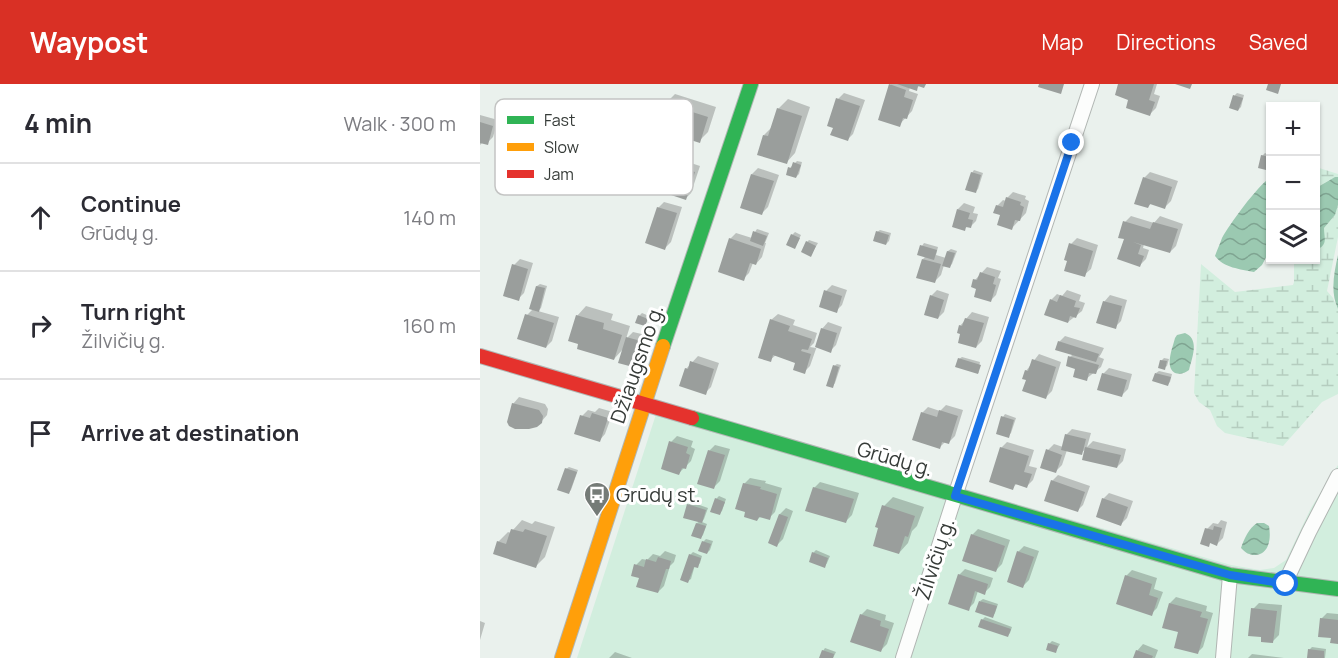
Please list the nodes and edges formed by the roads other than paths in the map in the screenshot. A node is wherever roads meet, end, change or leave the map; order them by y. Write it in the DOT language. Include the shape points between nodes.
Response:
graph roads {
  1 [pos="751,84"];
  2 [pos="1092,84"];
  3 [pos="480,356"];
  4 [pos="643,405"];
  5 [pos="1338,476"];
  6 [pos="955,496"];
  7 [pos="1230,575"];
  8 [pos="1286,584"];
  9 [pos="1338,589"];
  10 [pos="562,658"];
  11 [pos="903,658"];
  12 [pos="1223,658"];
  1 -- 4 [label="street, Džiaugsmo g."];
  2 -- 6 [label="street, Žilvičių g."];
  3 -- 4 [label="street, Grūdų g."];
  4 -- 6 [label="street, Grūdų g."];
  4 -- 10 [label="street, Džiaugsmo g."];
  5 -- 8 [label="street"];
  6 -- 7 [label="street, Grūdų g."];
  6 -- 11 [label="street, Žilvičių g."];
  7 -- 8 [label="street, Grūdų g."];
  7 -- 12 [label="street"];
  8 -- 9 [label="street, Grūdų g."];
}
